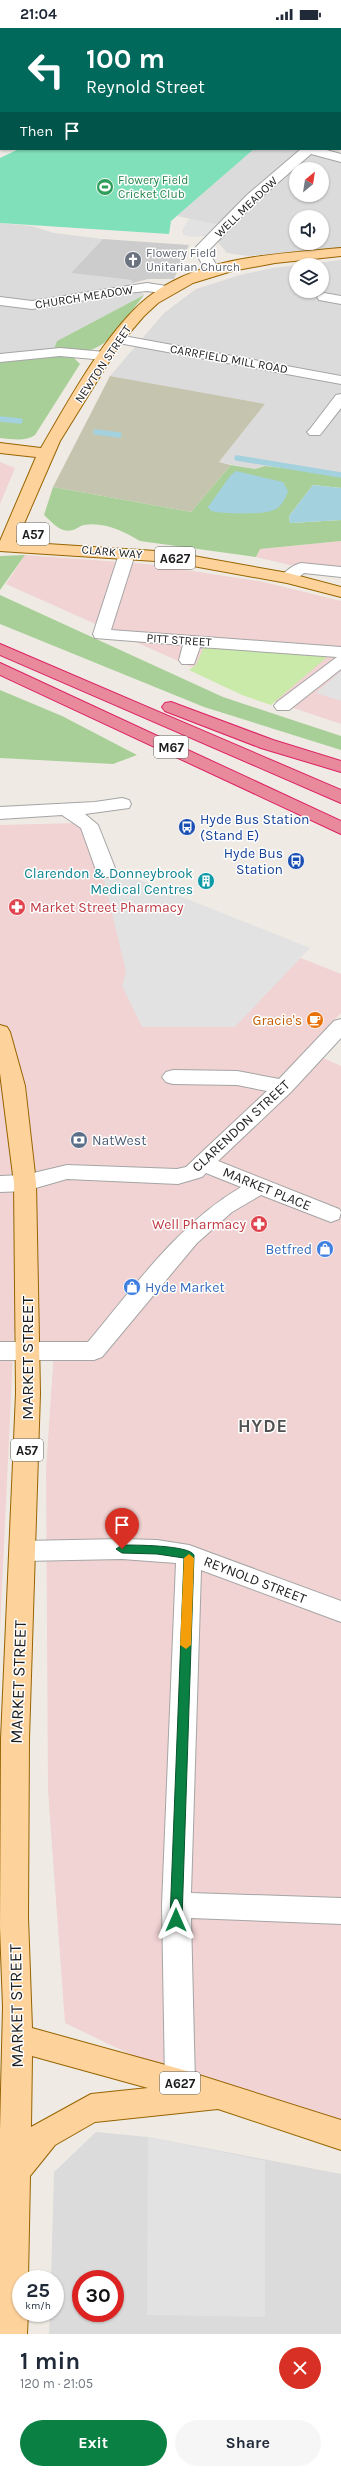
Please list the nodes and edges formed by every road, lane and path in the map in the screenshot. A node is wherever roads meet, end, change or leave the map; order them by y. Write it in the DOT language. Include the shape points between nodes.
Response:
graph roads {
  1 [pos="308,150"];
  2 [pos="313,150"];
  3 [pos="341,158"];
  4 [pos="341,252"];
  5 [pos="213,271"];
  6 [pos="168,290"];
  7 [pos="329,298"];
  8 [pos="341,300"];
  9 [pos="0,301"];
  10 [pos="118,339"];
  11 [pos="105,356"];
  12 [pos="0,358"];
  13 [pos="341,380"];
  14 [pos="341,398"];
  15 [pos="315,432"];
  16 [pos="0,448"];
  17 [pos="46,453"];
  18 [pos="18,518"];
  19 [pos="0,529"];
  20 [pos="3,546"];
  21 [pos="74,549"];
  22 [pos="127,554"];
  23 [pos="341,572"];
  24 [pos="288,578"];
  25 [pos="341,592"];
  26 [pos="0,637"];
  27 [pos="193,641"];
  28 [pos="0,649"];
  29 [pos="341,652"];
  30 [pos="188,660"];
  31 [pos="341,661"];
  32 [pos="0,668"];
  33 [pos="283,706"];
  34 [pos="341,767"];
  35 [pos="341,797"];
  36 [pos="122,804"];
  37 [pos="67,810"];
  38 [pos="0,813"];
  39 [pos="341,828"];
  40 [pos="107,873"];
  41 [pos="341,1026"];
  42 [pos="0,1032"];
  43 [pos="173,1077"];
  44 [pos="284,1087"];
  45 [pos="204,1164"];
  46 [pos="0,1184"];
  47 [pos="25,1184"];
  48 [pos="259,1186"];
  49 [pos="331,1214"];
  50 [pos="27,1350"];
  51 [pos="0,1351"];
  52 [pos="23,1551"];
  53 [pos="189,1555"];
  54 [pos="341,1612"];
  55 [pos="8,1739"];
  56 [pos="176,1905"];
  57 [pos="341,1911"];
  58 [pos="7,1917"];
  59 [pos="17,2038"];
  60 [pos="180,2083"];
  61 [pos="222,2097"];
  62 [pos="341,2135"];
  63 [pos="15,2170"];
  64 [pos="11,2334"];
  1 -- 5 [label="street, WELL MEADOW" via="252,198 201,250"];
  2 -- 3 [label="street"];
  4 -- 5 [label="main road, NEWTON STREET" via="284,258"];
  5 -- 6 [label="main road, NEWTON STREET"];
  6 -- 9 [label="street, CHURCH MEADOW" via="147,287 128,289 32,306"];
  6 -- 10 [label="main road, NEWTON STREET" via="150,302"];
  7 -- 8 [label="street"];
  10 -- 11 [label="main road, NEWTON STREET"];
  10 -- 13 [label="street, CARRFIELD MILL ROAD"];
  11 -- 12 [label="street" via="60,352"];
  11 -- 17 [label="main road, NEWTON STREET"];
  14 -- 15 [label="street"];
  16 -- 17 [label="main road"];
  17 -- 18 [label="main road, NEWTON STREET / A627"];
  18 -- 19 [label="main road, A57"];
  18 -- 20 [label="main road, NEWTON STREET / A627"];
  18 -- 21 [label="main road, A57" via="25,528 36,536"];
  20 -- 21 [label="main road, CLARK WAY / A627"];
  21 -- 22 [label="main road, CLARK WAY / A627"];
  22 -- 24 [label="main road, CLARK WAY / A627" via="170,557"];
  22 -- 27 [label="street, PITT STREET" via="101,634"];
  23 -- 24 [label="street" via="301,568"];
  24 -- 25 [label="main road, CLARK WAY / A627"];
  26 -- 34 [label="highway" via="56,662 266,744"];
  27 -- 29 [label="street, PITT STREET"];
  27 -- 30 [label="street"];
  28 -- 35 [label="highway, M67"];
  31 -- 33 [label="street"];
  32 -- 39 [label="highway, M67"];
  36 -- 37 [label="street"];
  37 -- 38 [label="street"];
  37 -- 40 [label="street" via="89,826"];
  41 -- 44 [label="street, CLARENDON STREET"];
  42 -- 47 [label="main road, MARKET STREET / A57" via="14,1086"];
  43 -- 44 [label="street" via="237,1078"];
  44 -- 45 [label="street, CLARENDON STREET"];
  45 -- 47 [label="street, CLARENDON STREET" via="194,1172 178,1177 67,1172"];
  45 -- 48 [label="street, MARKET PLACE"];
  46 -- 47 [label="street, CLARENDON STREET"];
  47 -- 50 [label="main road, MARKET STREET / A57"];
  48 -- 49 [label="street, MARKET PLACE"];
  48 -- 50 [label="street" via="224,1207 189,1237 94,1351"];
  50 -- 51 [label="street"];
  50 -- 52 [label="main road, MARKET STREET / A57"];
  52 -- 53 [label="street, REYNOLD STREET" via="122,1549 157,1550"];
  52 -- 55 [label="main road, MARKET STREET / A57"];
  53 -- 54 [label="street, REYNOLD STREET"];
  53 -- 56 [label="street"];
  55 -- 58 [label="main road, MARKET STREET / A57"];
  56 -- 57 [label="street"];
  56 -- 60 [label="street"];
  58 -- 59 [label="main road, MARKET STREET / A57"];
  59 -- 60 [label="main road, A627"];
  59 -- 63 [label="main road, MARKET STREET"];
  60 -- 61 [label="main road, A627"];
  61 -- 62 [label="main road, A627"];
  61 -- 63 [label="main road, A627" via="91,2108 44,2136"];
  63 -- 64 [label="main road, MARKET STREET"];
}
